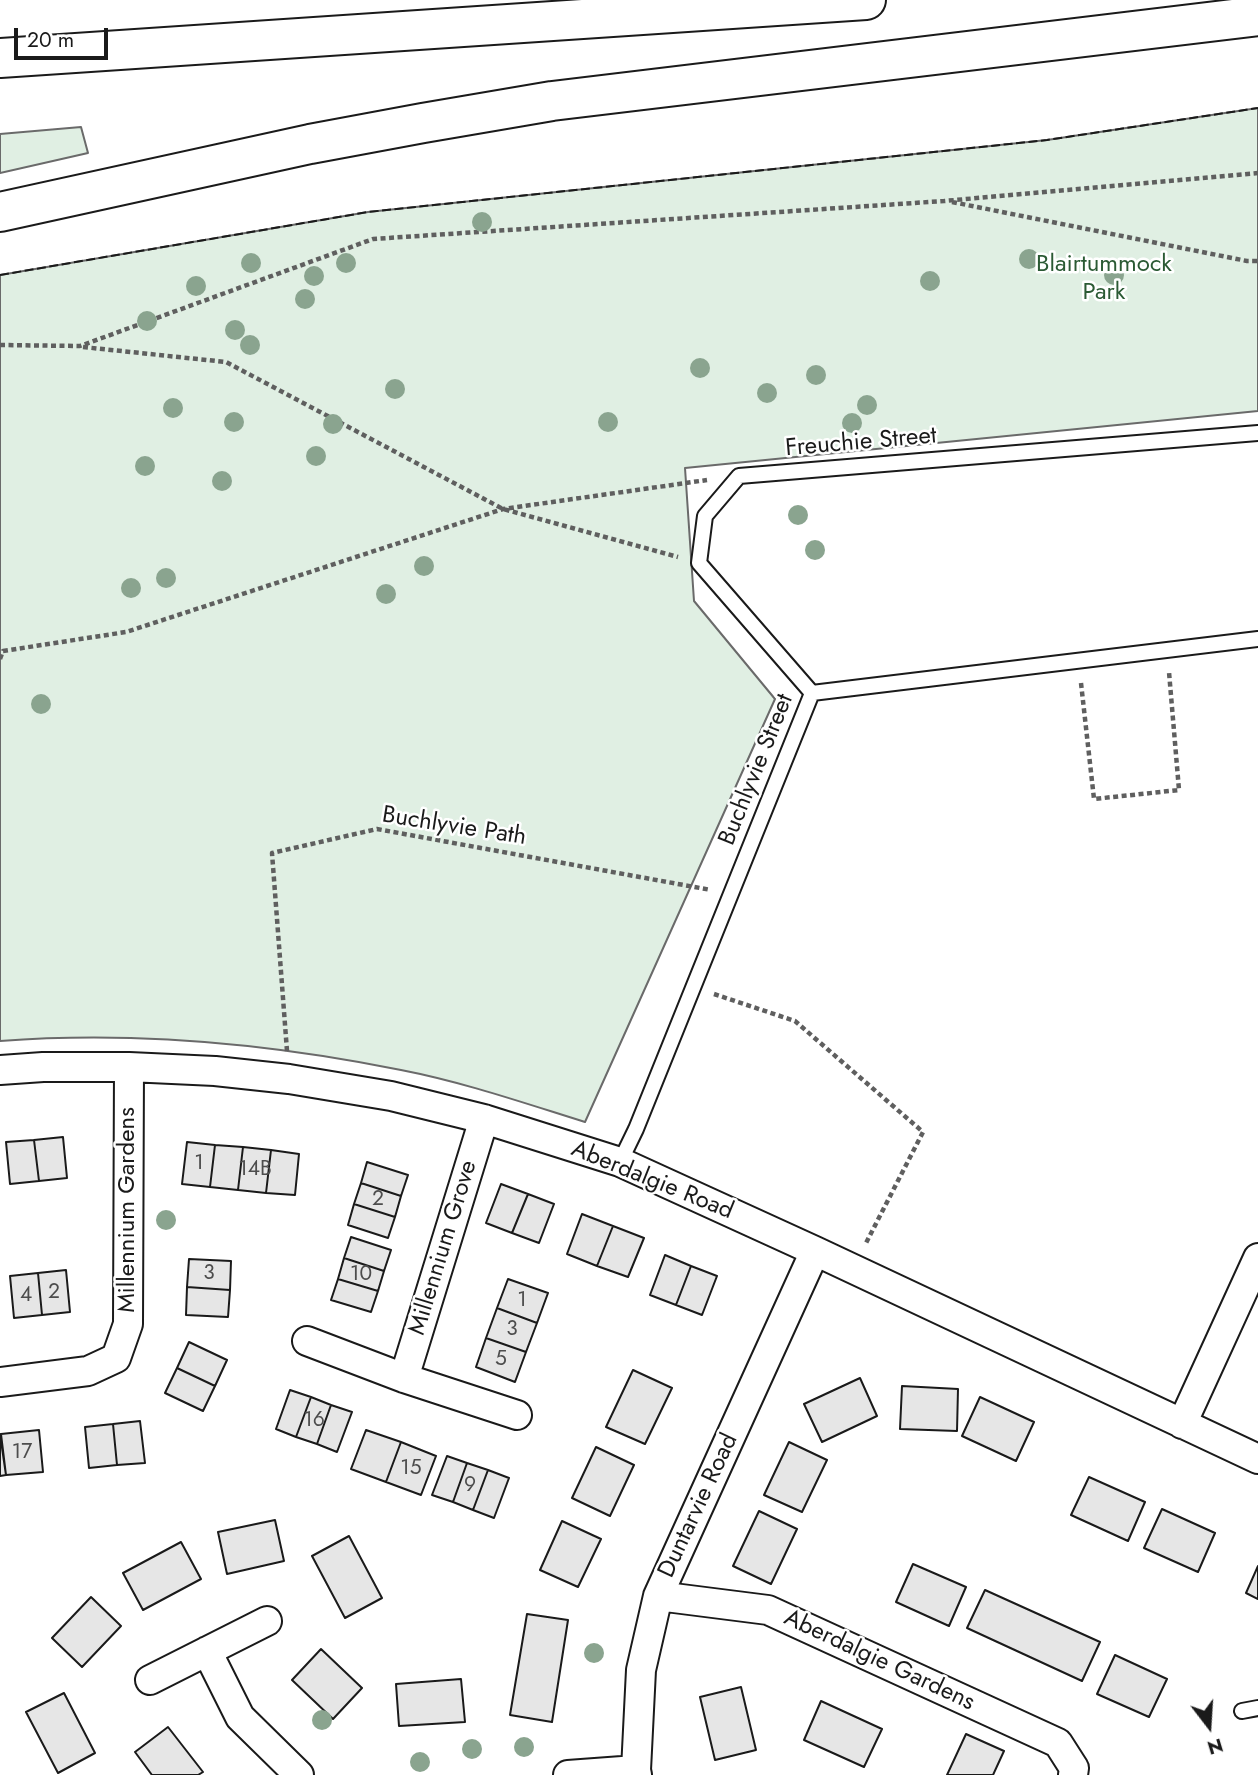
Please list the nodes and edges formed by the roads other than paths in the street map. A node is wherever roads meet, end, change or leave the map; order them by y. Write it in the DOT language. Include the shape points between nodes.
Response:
graph roads {
  1 [pos="866,0"];
  2 [pos="1258,16"];
  3 [pos="0,58"];
  4 [pos="0,212"];
  5 [pos="1258,433"];
  6 [pos="1258,639"];
  7 [pos="811,693"];
  8 [pos="129,1067"];
  9 [pos="0,1070"];
  10 [pos="484,1119"];
  11 [pos="621,1162"];
  12 [pos="815,1251"];
  13 [pos="1258,1258"];
  14 [pos="307,1341"];
  15 [pos="404,1378"];
  16 [pos="0,1382"];
  17 [pos="517,1415"];
  18 [pos="1182,1423"];
  19 [pos="1258,1459"];
  20 [pos="658,1596"];
  21 [pos="267,1621"];
  22 [pos="207,1651"];
  23 [pos="150,1680"];
  24 [pos="1258,1708"];
  25 [pos="1242,1712"];
  26 [pos="636,1773"];
  27 [pos="299,1775"];
  28 [pos="568,1775"];
  29 [pos="1073,1775"];
  1 -- 3 [label="highway"];
  2 -- 4 [label="highway" via="552,101 310,144"];
  5 -- 7 [label="lane, Freuchie Street" via="739,476 705,516 699,563"];
  6 -- 7 [label="lane, Buchlyvie Street"];
  7 -- 11 [label="lane, Buchlyvie Street"];
  8 -- 9 [label="street, Aberdalgie Road"];
  8 -- 10 [label="street, Aberdalgie Road" via="289,1079 391,1096"];
  8 -- 16 [label="street, Millennium Gardens" via="128,1324 116,1358 89,1371"];
  10 -- 11 [label="street, Aberdalgie Road"];
  10 -- 15 [label="street, Millennium Grove"];
  11 -- 12 [label="street, Aberdalgie Road"];
  12 -- 18 [label="street, Aberdalgie Road"];
  12 -- 20 [label="street, Duntarvie Road"];
  13 -- 18 [label="street"];
  14 -- 15 [label="street"];
  15 -- 17 [label="street"];
  18 -- 19 [label="street, Aberdalgie Road"];
  20 -- 26 [label="street, Duntarvie Road" via="641,1670"];
  20 -- 29 [label="street, Aberdalgie Gardens" via="768,1610 1058,1743"];
  21 -- 22 [label="street"];
  22 -- 23 [label="street"];
  22 -- 27 [label="street" via="240,1717"];
  24 -- 25 [label="lane"];
  26 -- 28 [label="street"];
}
